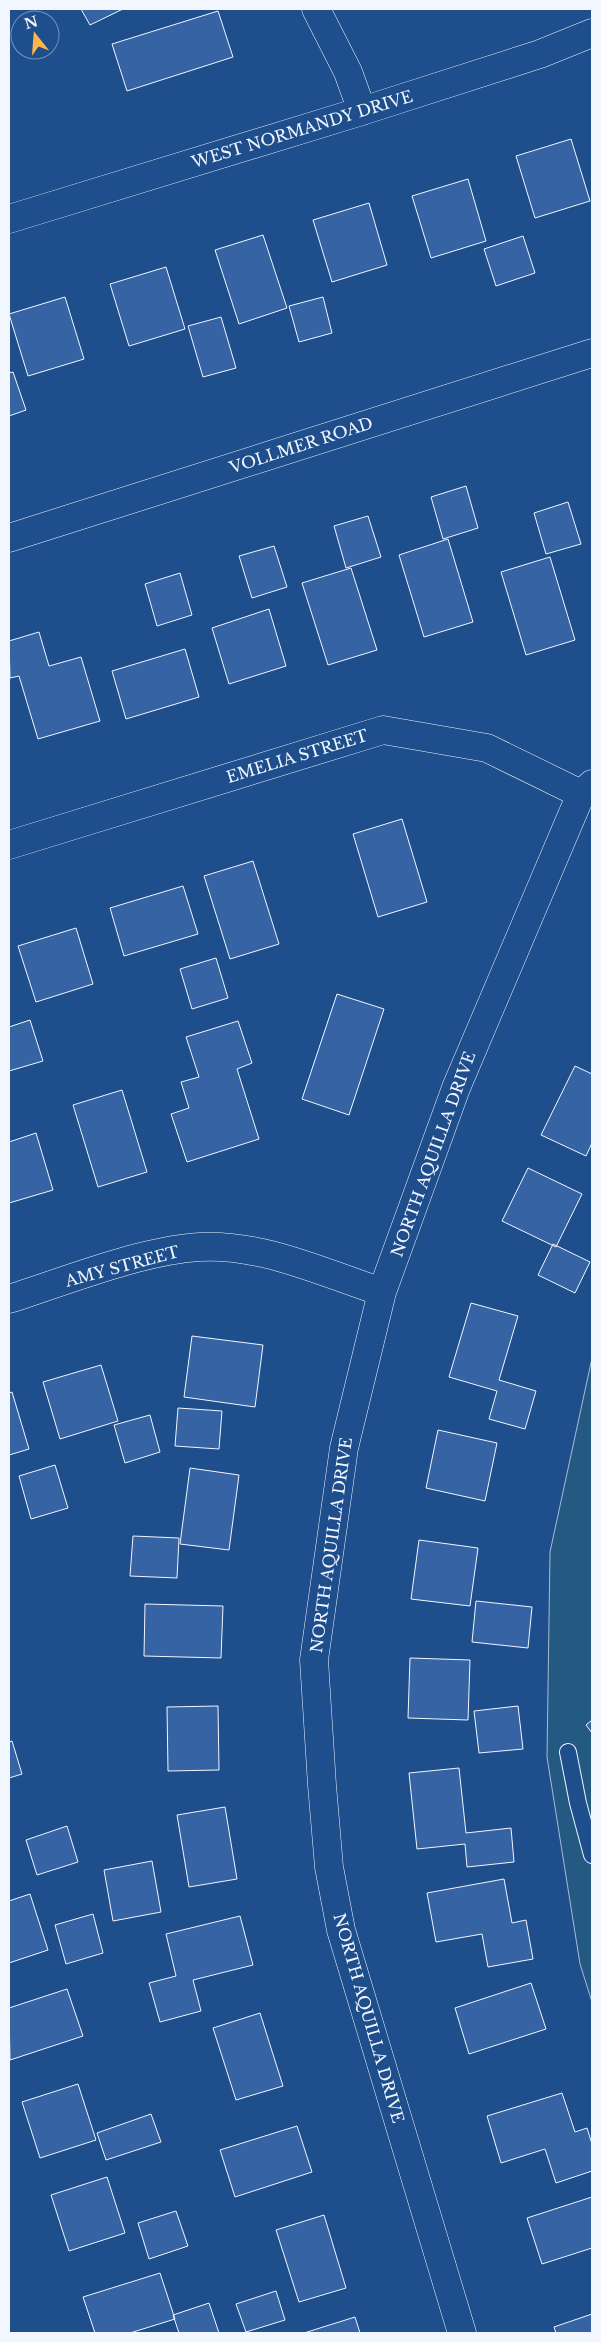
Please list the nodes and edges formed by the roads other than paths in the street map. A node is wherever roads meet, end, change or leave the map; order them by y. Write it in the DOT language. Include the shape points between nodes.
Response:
graph roads {
  1 [pos="316,9"];
  2 [pos="592,33"];
  3 [pos="362,111"];
  4 [pos="9,219"];
  5 [pos="592,353"];
  6 [pos="9,538"];
  7 [pos="587,789"];
  8 [pos="9,845"];
  9 [pos="382,1292"];
  10 [pos="9,1299"];
  11 [pos="568,1752"];
  12 [pos="592,1855"];
  13 [pos="462,2333"];
  1 -- 3 [label="street" via="348,72"];
  2 -- 3 [label="street, WEST NORMANDY DRIVE" via="540,54"];
  3 -- 4 [label="street, WEST NORMANDY DRIVE"];
  5 -- 6 [label="street, VOLLMER ROAD"];
  7 -- 8 [label="street, EMELIA STREET" via="487,748 383,730"];
  7 -- 9 [label="street, NORTH AQUILLA DRIVE" via="456,1088"];
  9 -- 10 [label="street, AMY STREET" via="246,1250 200,1247 138,1258"];
  9 -- 13 [label="street, NORTH AQUILLA DRIVE" via="344,1448 314,1660 322,1784 329,1868 341,1930"];
  11 -- 12 [label="lane"];
}
